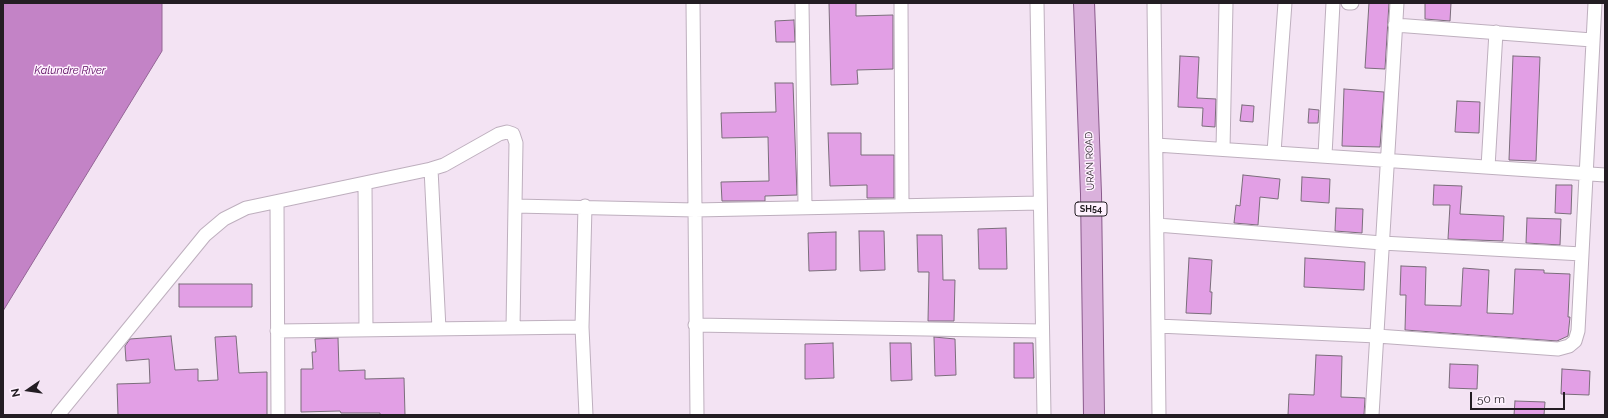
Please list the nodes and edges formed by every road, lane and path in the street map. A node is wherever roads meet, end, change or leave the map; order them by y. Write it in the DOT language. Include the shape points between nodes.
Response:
graph roads {
  1 [pos="693,3"];
  2 [pos="802,3"];
  3 [pos="901,3"];
  4 [pos="1037,3"];
  5 [pos="1084,3"];
  6 [pos="1154,3"];
  7 [pos="1226,3"];
  8 [pos="1284,3"];
  9 [pos="1333,3"];
  10 [pos="1348,3"];
  11 [pos="1352,3"];
  12 [pos="1397,3"];
  13 [pos="1595,3"];
  14 [pos="1395,25"];
  15 [pos="1496,32"];
  16 [pos="1592,40"];
  17 [pos="1156,145"];
  18 [pos="1223,149"];
  19 [pos="1274,152"];
  20 [pos="1325,156"];
  21 [pos="1387,160"];
  22 [pos="1488,167"];
  23 [pos="432,169"];
  24 [pos="1586,174"];
  25 [pos="1605,175"];
  26 [pos="365,184"];
  27 [pos="277,202"];
  28 [pos="1040,203"];
  29 [pos="902,205"];
  30 [pos="515,206"];
  31 [pos="585,206"];
  32 [pos="805,206"];
  33 [pos="696,210"];
  34 [pos="1157,225"];
  35 [pos="1382,243"];
  36 [pos="1582,254"];
  37 [pos="696,325"];
  38 [pos="1158,326"];
  39 [pos="513,328"];
  40 [pos="582,328"];
  41 [pos="439,329"];
  42 [pos="366,330"];
  43 [pos="278,331"];
  44 [pos="1042,331"];
  45 [pos="1377,336"];
  46 [pos="58,415"];
  47 [pos="278,415"];
  48 [pos="586,415"];
  49 [pos="697,415"];
  50 [pos="1044,415"];
  51 [pos="1094,415"];
  52 [pos="1159,415"];
  53 [pos="1372,415"];
  1 -- 33 [label="street"];
  2 -- 32 [label="street"];
  3 -- 29 [label="street"];
  4 -- 28 [label="street"];
  5 -- 51 [label="main road, URAN ROAD / SH54" via="1091,194"];
  6 -- 17 [label="street"];
  7 -- 18 [label="street"];
  8 -- 19 [label="street"];
  9 -- 20 [label="street"];
  10 -- 11 [label="street"];
  12 -- 14 [label="street"];
  13 -- 16 [label="street"];
  14 -- 15 [label="street"];
  14 -- 21 [label="street"];
  15 -- 16 [label="street"];
  15 -- 22 [label="street"];
  16 -- 24 [label="street"];
  17 -- 18 [label="street"];
  17 -- 34 [label="street"];
  18 -- 19 [label="street"];
  19 -- 20 [label="street"];
  20 -- 21 [label="street"];
  21 -- 22 [label="street"];
  21 -- 35 [label="street"];
  22 -- 24 [label="street"];
  23 -- 26 [label="street"];
  23 -- 30 [label="street" via="444,165 499,134 510,133 516,143"];
  23 -- 41 [label="street"];
  24 -- 25 [label="street"];
  24 -- 36 [label="street"];
  26 -- 27 [label="street"];
  26 -- 42 [label="street"];
  27 -- 43 [label="street"];
  27 -- 46 [label="street" via="246,208 224,219 205,235"];
  28 -- 29 [label="street"];
  28 -- 44 [label="street"];
  29 -- 32 [label="street"];
  30 -- 31 [label="street"];
  30 -- 39 [label="street"];
  31 -- 33 [label="street"];
  31 -- 40 [label="street"];
  32 -- 33 [label="street"];
  33 -- 37 [label="street"];
  34 -- 35 [label="street"];
  34 -- 38 [label="street"];
  35 -- 36 [label="street"];
  35 -- 45 [label="street"];
  36 -- 45 [label="street" via="1578,331 1575,341 1569,346 1558,349"];
  37 -- 44 [label="street"];
  37 -- 49 [label="street"];
  38 -- 45 [label="street"];
  38 -- 52 [label="street"];
  39 -- 40 [label="street"];
  39 -- 41 [label="street"];
  40 -- 48 [label="street"];
  41 -- 42 [label="street"];
  42 -- 43 [label="street"];
  43 -- 47 [label="street"];
  44 -- 50 [label="street"];
  45 -- 53 [label="street"];
}
